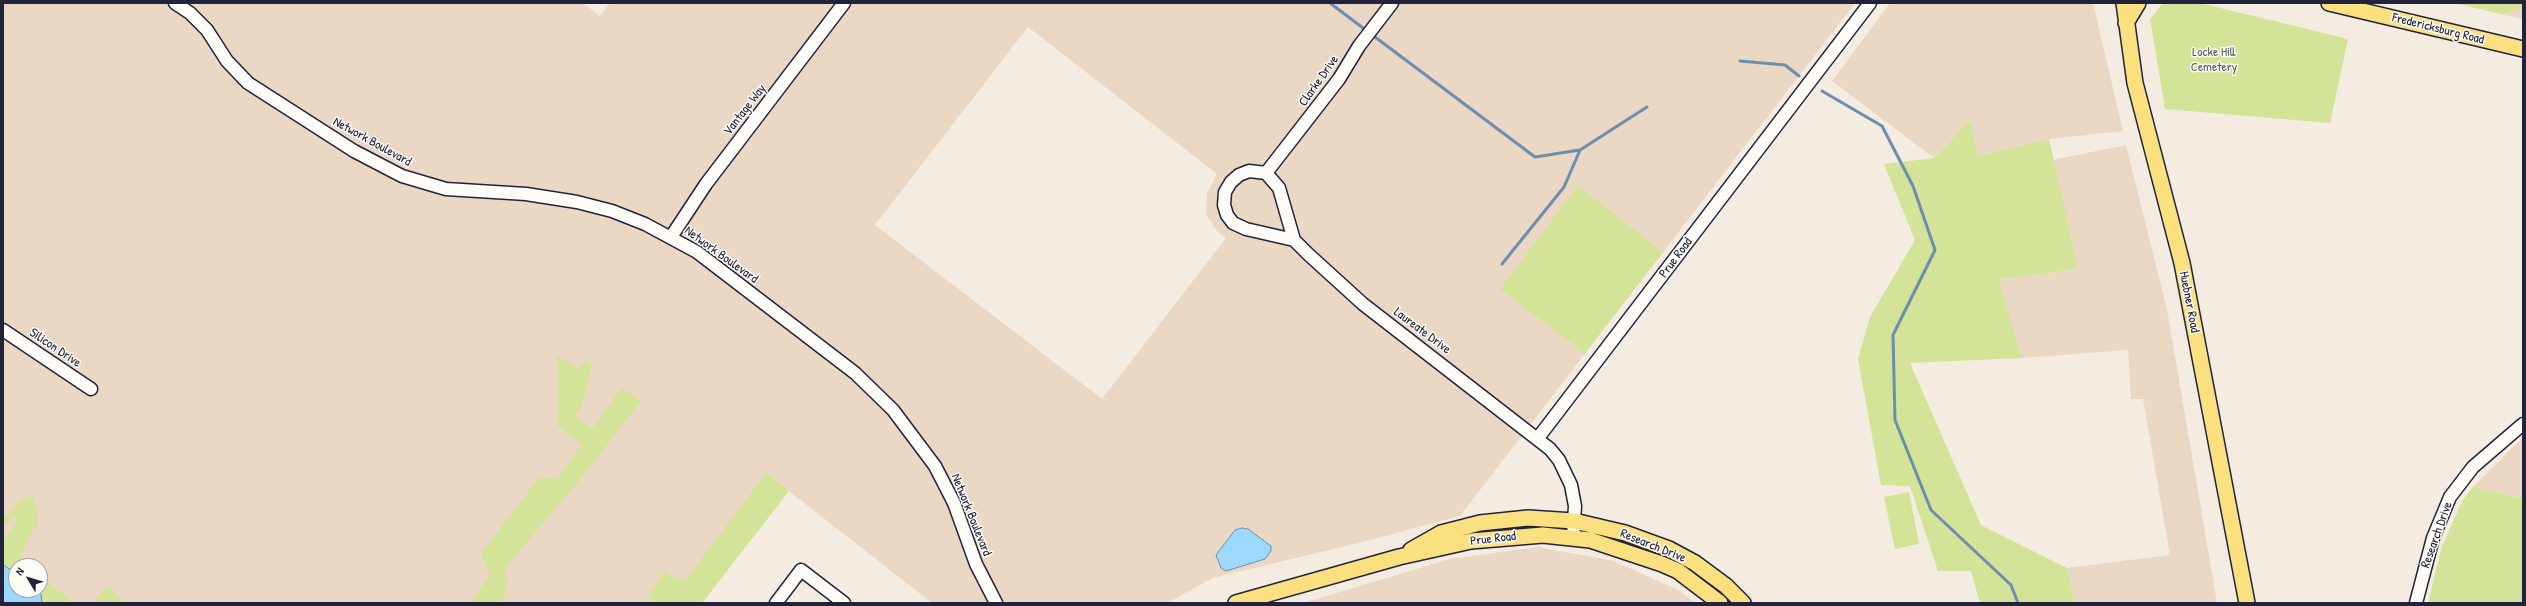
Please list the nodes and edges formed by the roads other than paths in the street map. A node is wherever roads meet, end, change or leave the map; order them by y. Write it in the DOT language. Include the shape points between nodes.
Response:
graph roads {
  1 [pos="175,3"];
  2 [pos="844,3"];
  3 [pos="1392,3"];
  4 [pos="1870,3"];
  5 [pos="2124,3"];
  6 [pos="2138,3"];
  7 [pos="2329,3"];
  8 [pos="2126,23"];
  9 [pos="2523,50"];
  10 [pos="1266,173"];
  11 [pos="671,237"];
  12 [pos="1294,240"];
  13 [pos="3,330"];
  14 [pos="91,389"];
  15 [pos="2523,424"];
  16 [pos="1538,438"];
  17 [pos="1574,521"];
  18 [pos="1573,537"];
  19 [pos="1399,557"];
  20 [pos="1678,571"];
  21 [pos="1741,602"];
  22 [pos="776,603"];
  23 [pos="844,603"];
  24 [pos="996,603"];
  25 [pos="1236,603"];
  26 [pos="1720,603"];
  27 [pos="2247,603"];
  28 [pos="2416,603"];
  1 -- 11 [label="street, Network Boulevard" via="190,13 207,30 233,69 248,84 354,152 402,176 446,189 526,194 577,202 612,211"];
  2 -- 11 [label="street, Vantage Way" via="706,184"];
  3 -- 10 [label="street, Clarke Drive" via="1364,39 1339,79"];
  4 -- 16 [label="street, Prue Road"];
  5 -- 8 [label="main road, Huebner Road"];
  6 -- 8 [label="main road"];
  7 -- 9 [label="main road, Fredericksburg Road"];
  8 -- 27 [label="main road, Huebner Road" via="2135,83 2182,263"];
  10 -- 12 [label="street" via="1279,188"];
  10 -- 12 [label="street, Laureate Drive" via="1249,171 1231,182 1226,192 1227,215 1233,223 1246,229"];
  11 -- 24 [label="street, Network Boulevard" via="697,252 854,373 893,410 935,466 954,503 976,564"];
  12 -- 16 [label="street, Laureate Drive" via="1363,304"];
  13 -- 14 [label="street, Silicon Drive"];
  15 -- 28 [label="street, Research Drive" via="2473,467 2450,497 2433,538"];
  16 -- 17 [label="street" via="1559,460 1566,472 1575,506"];
  17 -- 18 [label="street"];
  17 -- 19 [label="main road, Prue Road" via="1528,518 1454,528"];
  17 -- 21 [label="main road, Research Drive" via="1625,533 1669,550 1695,563"];
  18 -- 19 [label="main road, Prue Road" via="1496,537"];
  18 -- 20 [label="main road, Research Drive" via="1624,550"];
  19 -- 25 [label="main road, Prue Road"];
  20 -- 21 [label="main road" via="1693,573 1727,596"];
  20 -- 26 [label="main road, Research Drive"];
  22 -- 23 [label="street" via="801,570"];
}
